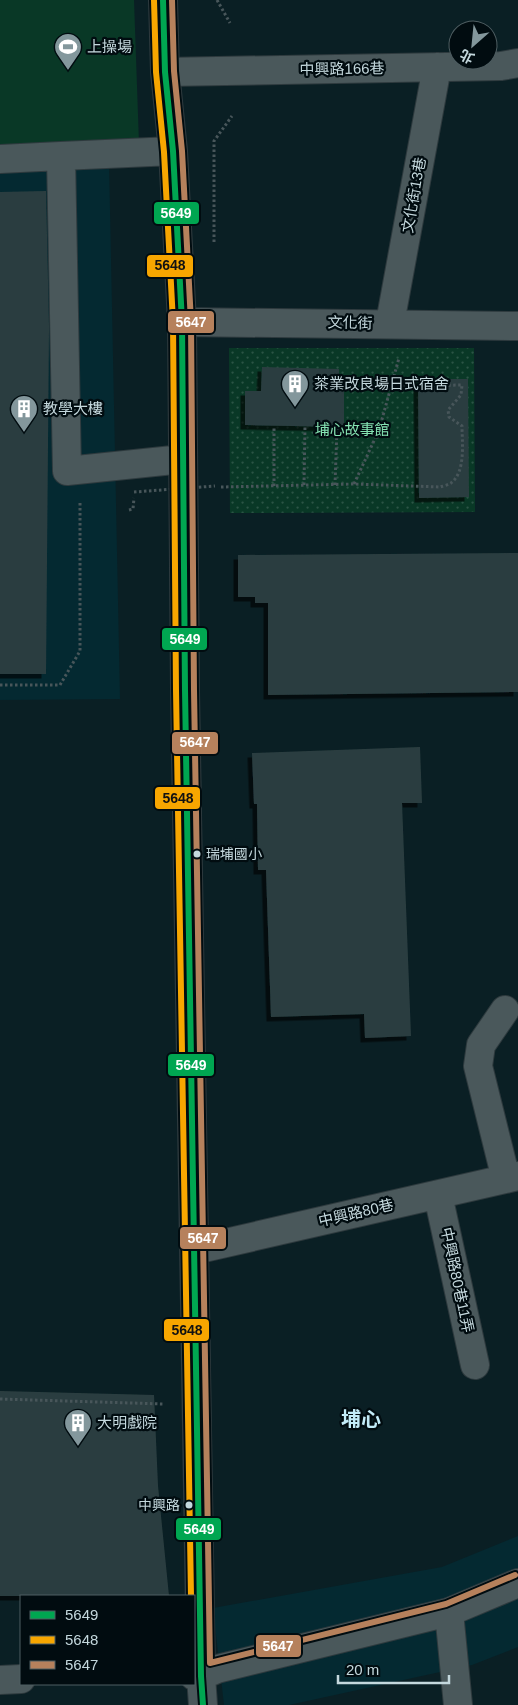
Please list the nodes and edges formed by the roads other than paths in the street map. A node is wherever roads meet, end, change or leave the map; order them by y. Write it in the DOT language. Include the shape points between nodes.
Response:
graph roads {
  1 [pos="163,0"];
  2 [pos="518,63"];
  3 [pos="437,67"];
  4 [pos="165,72"];
  5 [pos="173,151"];
  6 [pos="61,156"];
  7 [pos="0,159"];
  8 [pos="182,322"];
  9 [pos="390,324"];
  10 [pos="518,326"];
  11 [pos="183,459"];
  12 [pos="504,1010"];
  13 [pos="512,1178"];
  14 [pos="438,1195"];
  15 [pos="194,1250"];
  16 [pos="475,1365"];
  17 [pos="518,1583"];
  18 [pos="449,1612"];
  19 [pos="197,1676"];
  20 [pos="20,1679"];
  21 [pos="0,1680"];
  22 [pos="203,1705"];
  23 [pos="458,1705"];
  1 -- 4 [label="street"];
  2 -- 3 [label="street, 中興路166巷"];
  3 -- 4 [label="street, 中興路166巷"];
  3 -- 9 [label="street, 文化街13巷"];
  4 -- 5 [label="street"];
  5 -- 6 [label="street"];
  5 -- 8 [label="street"];
  6 -- 7 [label="street"];
  6 -- 11 [label="street" via="66,471"];
  8 -- 9 [label="street, 文化街"];
  8 -- 11 [label="street"];
  9 -- 10 [label="street, 文化街"];
  11 -- 15 [label="street"];
  12 -- 13 [label="street" via="481,1044 478,1066"];
  13 -- 14 [label="street, 中興路80巷"];
  14 -- 15 [label="street, 中興路80巷"];
  14 -- 16 [label="street, 中興路80巷11弄"];
  15 -- 19 [label="street"];
  17 -- 18 [label="street"];
  18 -- 19 [label="street"];
  18 -- 23 [label="street"];
  19 -- 22 [label="street"];
  20 -- 21 [label="street"];
}
